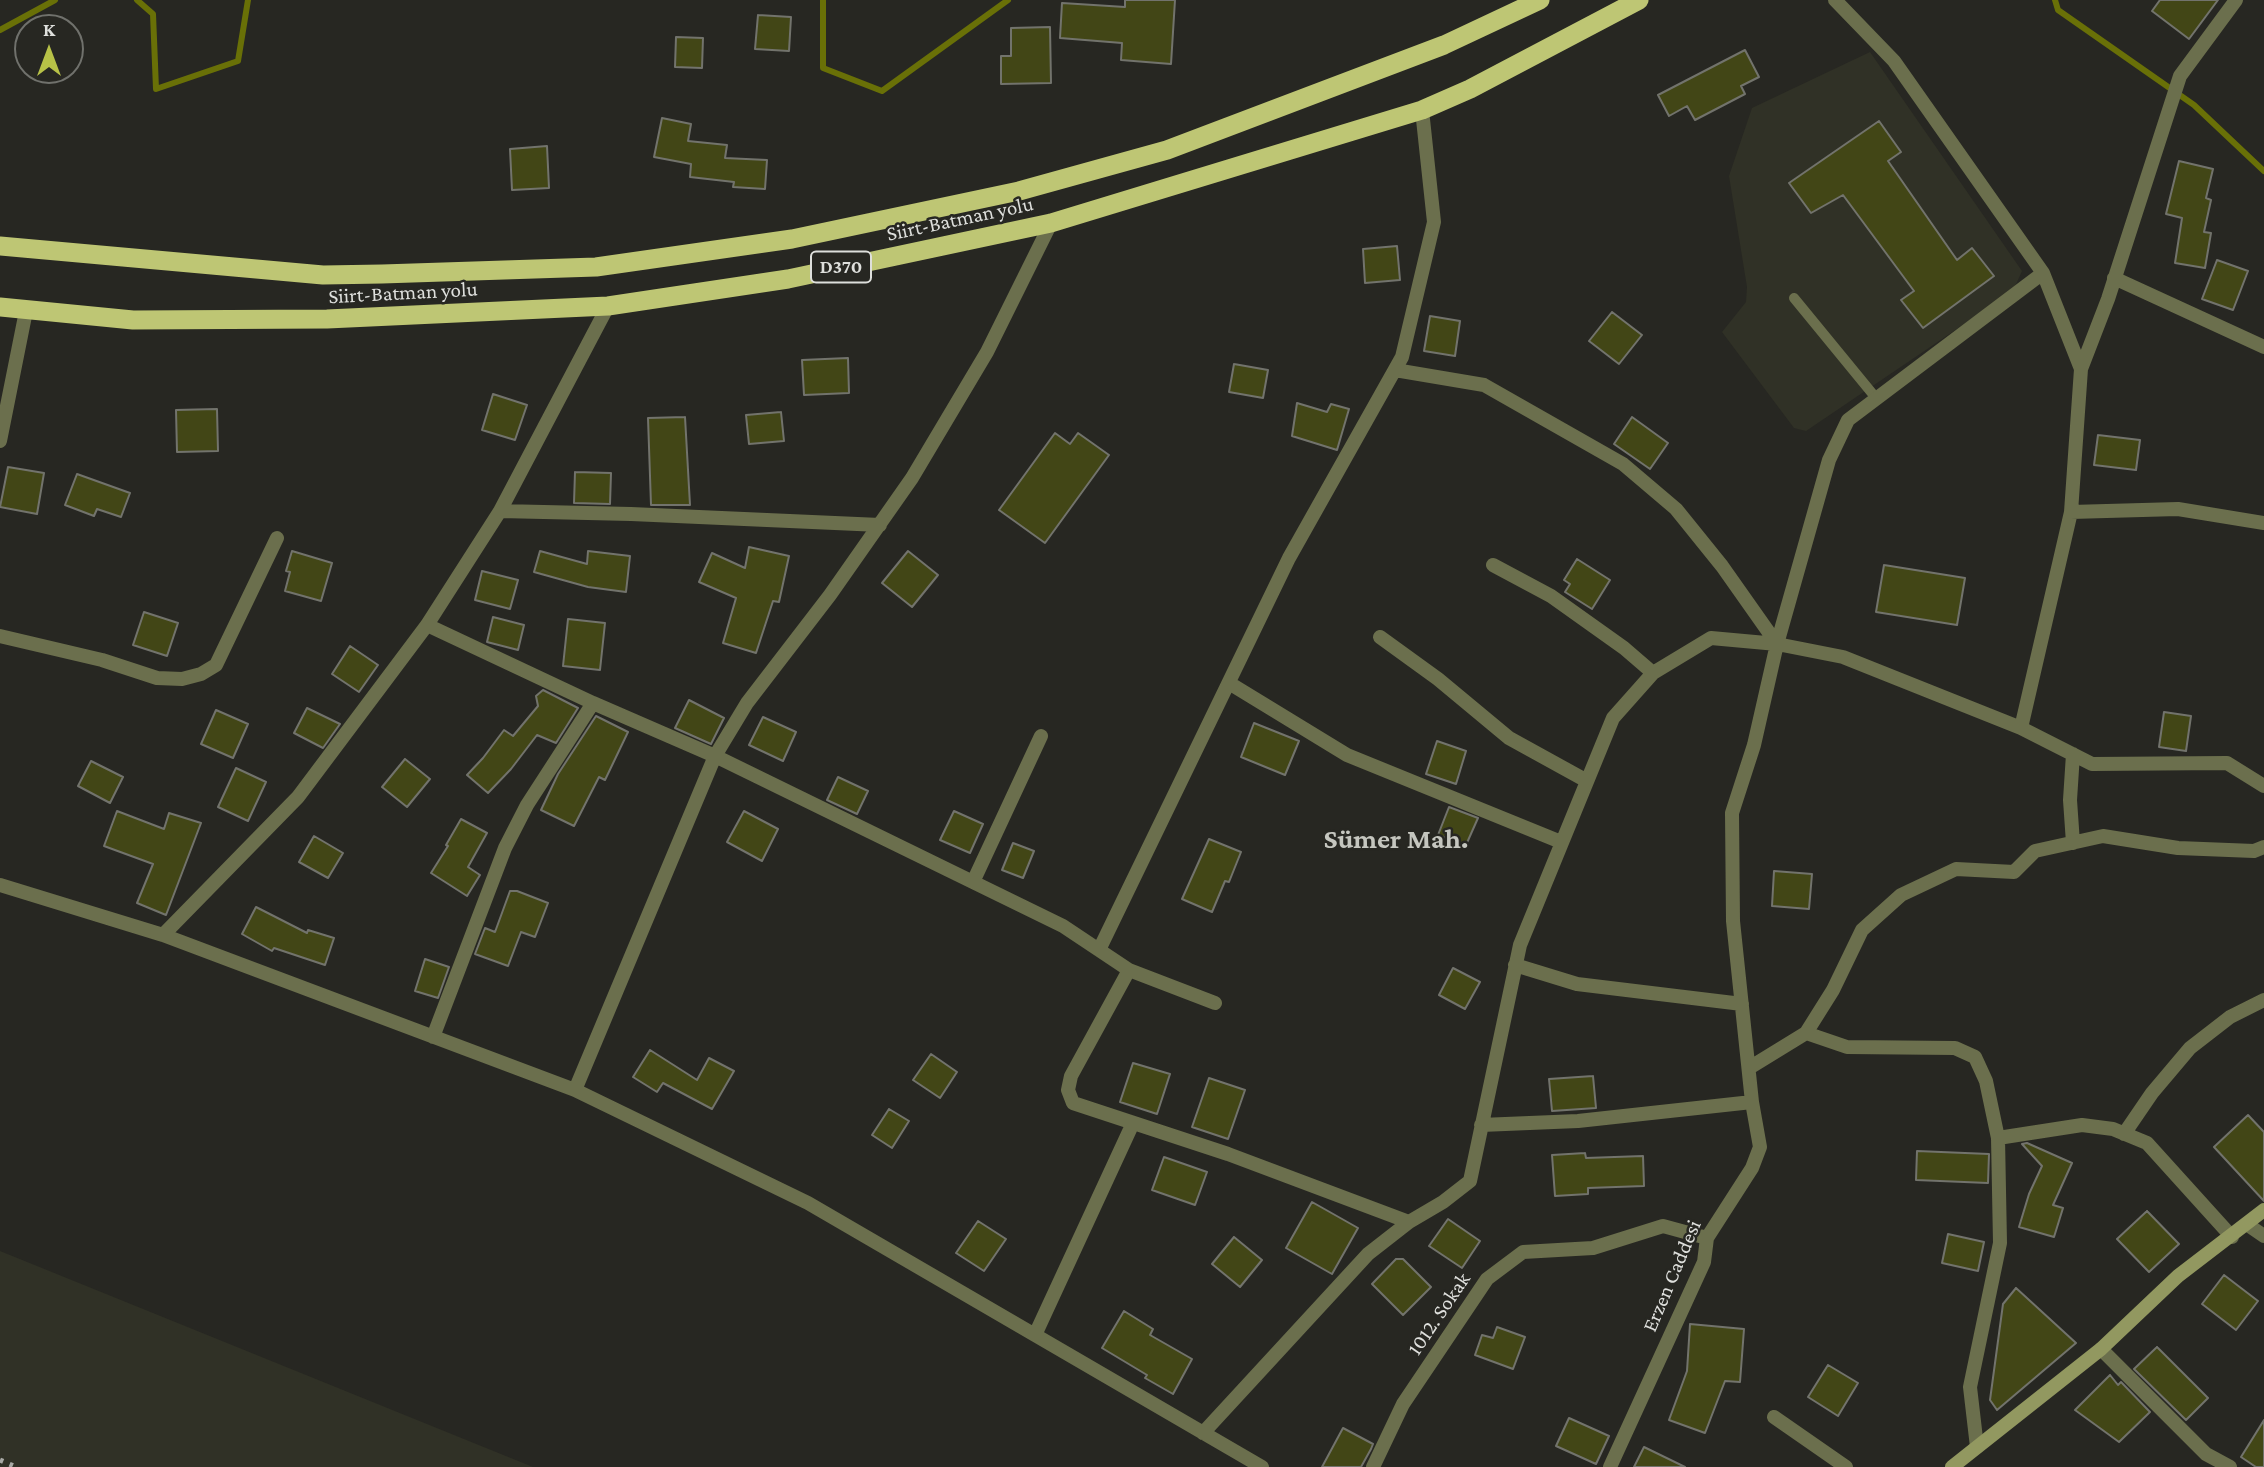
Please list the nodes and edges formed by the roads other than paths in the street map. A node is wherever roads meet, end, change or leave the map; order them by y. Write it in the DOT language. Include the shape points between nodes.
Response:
graph roads {
  1 [pos="1540,0"];
  2 [pos="1639,0"];
  3 [pos="1835,0"];
  4 [pos="2236,0"];
  5 [pos="1422,110"];
  6 [pos="1051,223"];
  7 [pos="0,246"];
  8 [pos="2043,273"];
  9 [pos="2114,278"];
  10 [pos="1794,298"];
  11 [pos="608,306"];
  12 [pos="0,307"];
  13 [pos="26,311"];
  14 [pos="2264,347"];
  15 [pos="2081,369"];
  16 [pos="1395,370"];
  17 [pos="1876,398"];
  18 [pos="0,441"];
  19 [pos="500,511"];
  20 [pos="2071,512"];
  21 [pos="2264,523"];
  22 [pos="880,525"];
  23 [pos="277,538"];
  24 [pos="1493,565"];
  25 [pos="427,625"];
  26 [pos="0,636"];
  27 [pos="1380,637"];
  28 [pos="1777,644"];
  29 [pos="1653,673"];
  30 [pos="1229,683"];
  31 [pos="593,703"];
  32 [pos="2021,728"];
  33 [pos="1041,736"];
  34 [pos="2073,754"];
  35 [pos="715,756"];
  36 [pos="1587,781"];
  37 [pos="2264,786"];
  38 [pos="1561,842"];
  39 [pos="2073,843"];
  40 [pos="2264,847"];
  41 [pos="973,882"];
  42 [pos="0,885"];
  43 [pos="163,935"];
  44 [pos="1099,950"];
  45 [pos="1515,965"];
  46 [pos="1129,970"];
  47 [pos="2264,1000"];
  48 [pos="1216,1003"];
  49 [pos="1742,1004"];
  50 [pos="1806,1033"];
  51 [pos="433,1037"];
  52 [pos="1749,1068"];
  53 [pos="575,1090"];
  54 [pos="1752,1102"];
  55 [pos="1133,1123"];
  56 [pos="1481,1125"];
  57 [pos="2124,1133"];
  58 [pos="1998,1138"];
  59 [pos="2264,1210"];
  60 [pos="1409,1222"];
  61 [pos="2248,1225"];
  62 [pos="2264,1236"];
  63 [pos="2232,1237"];
  64 [pos="1707,1238"];
  65 [pos="1035,1335"];
  66 [pos="2101,1349"];
  67 [pos="1774,1418"];
  68 [pos="1203,1433"];
  69 [pos="1977,1447"];
  70 [pos="1262,1467"];
  71 [pos="1373,1467"];
  72 [pos="1610,1467"];
  73 [pos="1846,1467"];
  74 [pos="1952,1467"];
  75 [pos="2230,1467"];
  1 -- 7 [label="highway, Siirt-Batman yolu / D370" via="1444,45 1167,150 1019,191 792,239 596,267 370,275 323,275"];
  2 -- 5 [label="highway, Siirt-Batman yolu / D370"];
  3 -- 8 [label="street" via="1894,61"];
  4 -- 9 [label="street" via="2180,76"];
  5 -- 6 [label="highway, Siirt-Batman yolu / D370"];
  5 -- 16 [label="street" via="1434,222"];
  6 -- 11 [label="highway, Siirt-Batman yolu / D370" via="788,279"];
  6 -- 22 [label="street" via="987,352"];
  8 -- 15 [label="street"];
  8 -- 17 [label="street, Erzen Caddesi"];
  9 -- 14 [label="street"];
  9 -- 15 [label="street"];
  10 -- 17 [label="lane"];
  11 -- 13 [label="highway, Siirt-Batman yolu / D370" via="314,319 133,320"];
  11 -- 19 [label="street"];
  12 -- 13 [label="highway, Siirt-Batman yolu / D370"];
  13 -- 18 [label="street"];
  15 -- 20 [label="street"];
  16 -- 28 [label="street" via="1484,385 1623,464 1676,509"];
  16 -- 30 [label="street" via="1289,558"];
  17 -- 28 [label="street, Erzen Caddesi" via="1848,420 1829,460"];
  19 -- 22 [label="street"];
  19 -- 25 [label="street"];
  20 -- 21 [label="street" via="2178,509"];
  20 -- 32 [label="street"];
  22 -- 35 [label="street" via="747,703"];
  23 -- 26 [label="street" via="216,665 201,674 182,680 157,678"];
  24 -- 29 [label="street" via="1551,596"];
  25 -- 31 [label="street"];
  25 -- 43 [label="street" via="298,797"];
  27 -- 36 [label="street" via="1509,738"];
  28 -- 29 [label="street" via="1711,638"];
  28 -- 32 [label="street" via="1843,657"];
  28 -- 49 [label="street, Erzen Caddesi" via="1754,746 1732,814 1733,921"];
  29 -- 36 [label="street" via="1613,718"];
  30 -- 38 [label="street" via="1347,755"];
  30 -- 44 [label="street"];
  31 -- 35 [label="street"];
  31 -- 51 [label="street" via="527,805 505,848"];
  32 -- 34 [label="street"];
  33 -- 41 [label="street"];
  34 -- 37 [label="street" via="2092,764 2227,763"];
  34 -- 39 [label="street"];
  35 -- 41 [label="street"];
  35 -- 53 [label="street"];
  36 -- 38 [label="street"];
  38 -- 45 [label="street"];
  39 -- 40 [label="street" via="2103,836 2178,848 2254,851"];
  39 -- 50 [label="street" via="2035,851 2014,872 1956,869 1901,895 1862,930"];
  41 -- 44 [label="street" via="1063,926"];
  42 -- 43 [label="street"];
  43 -- 51 [label="street"];
  44 -- 46 [label="street"];
  45 -- 49 [label="street" via="1577,984"];
  45 -- 56 [label="street"];
  46 -- 48 [label="street"];
  46 -- 55 [label="street" via="1071,1076 1068,1090 1073,1103"];
  47 -- 57 [label="street" via="2230,1017 2190,1048"];
  49 -- 52 [label="street, Erzen Caddesi"];
  50 -- 52 [label="street"];
  50 -- 58 [label="street" via="1847,1047 1955,1048 1975,1057 1986,1081"];
  51 -- 53 [label="street"];
  52 -- 54 [label="street, Erzen Caddesi"];
  53 -- 65 [label="street" via="808,1203"];
  54 -- 56 [label="street" via="1578,1121"];
  54 -- 64 [label="street, Erzen Caddesi" via="1760,1147 1752,1168"];
  55 -- 60 [label="street"];
  55 -- 65 [label="street"];
  56 -- 60 [label="street" via="1470,1181"];
  57 -- 58 [label="street" via="2082,1125"];
  57 -- 63 [label="street" via="2147,1143"];
  58 -- 69 [label="street" via="2000,1243 1970,1387"];
  59 -- 61 [label="main road"];
  60 -- 68 [label="street" via="1368,1254"];
  61 -- 62 [label="street"];
  61 -- 63 [label="main road"];
  63 -- 66 [label="main road" via="2178,1276"];
  64 -- 71 [label="street, 1012. Sokak" via="1663,1226 1593,1248 1523,1252 1487,1279 1403,1404"];
  64 -- 72 [label="street, Erzen Caddesi" via="1704,1262"];
  65 -- 68 [label="street"];
  66 -- 69 [label="main road"];
  66 -- 75 [label="street" via="2206,1454"];
  67 -- 73 [label="street"];
  68 -- 70 [label="street"];
  69 -- 74 [label="main road"];
}
